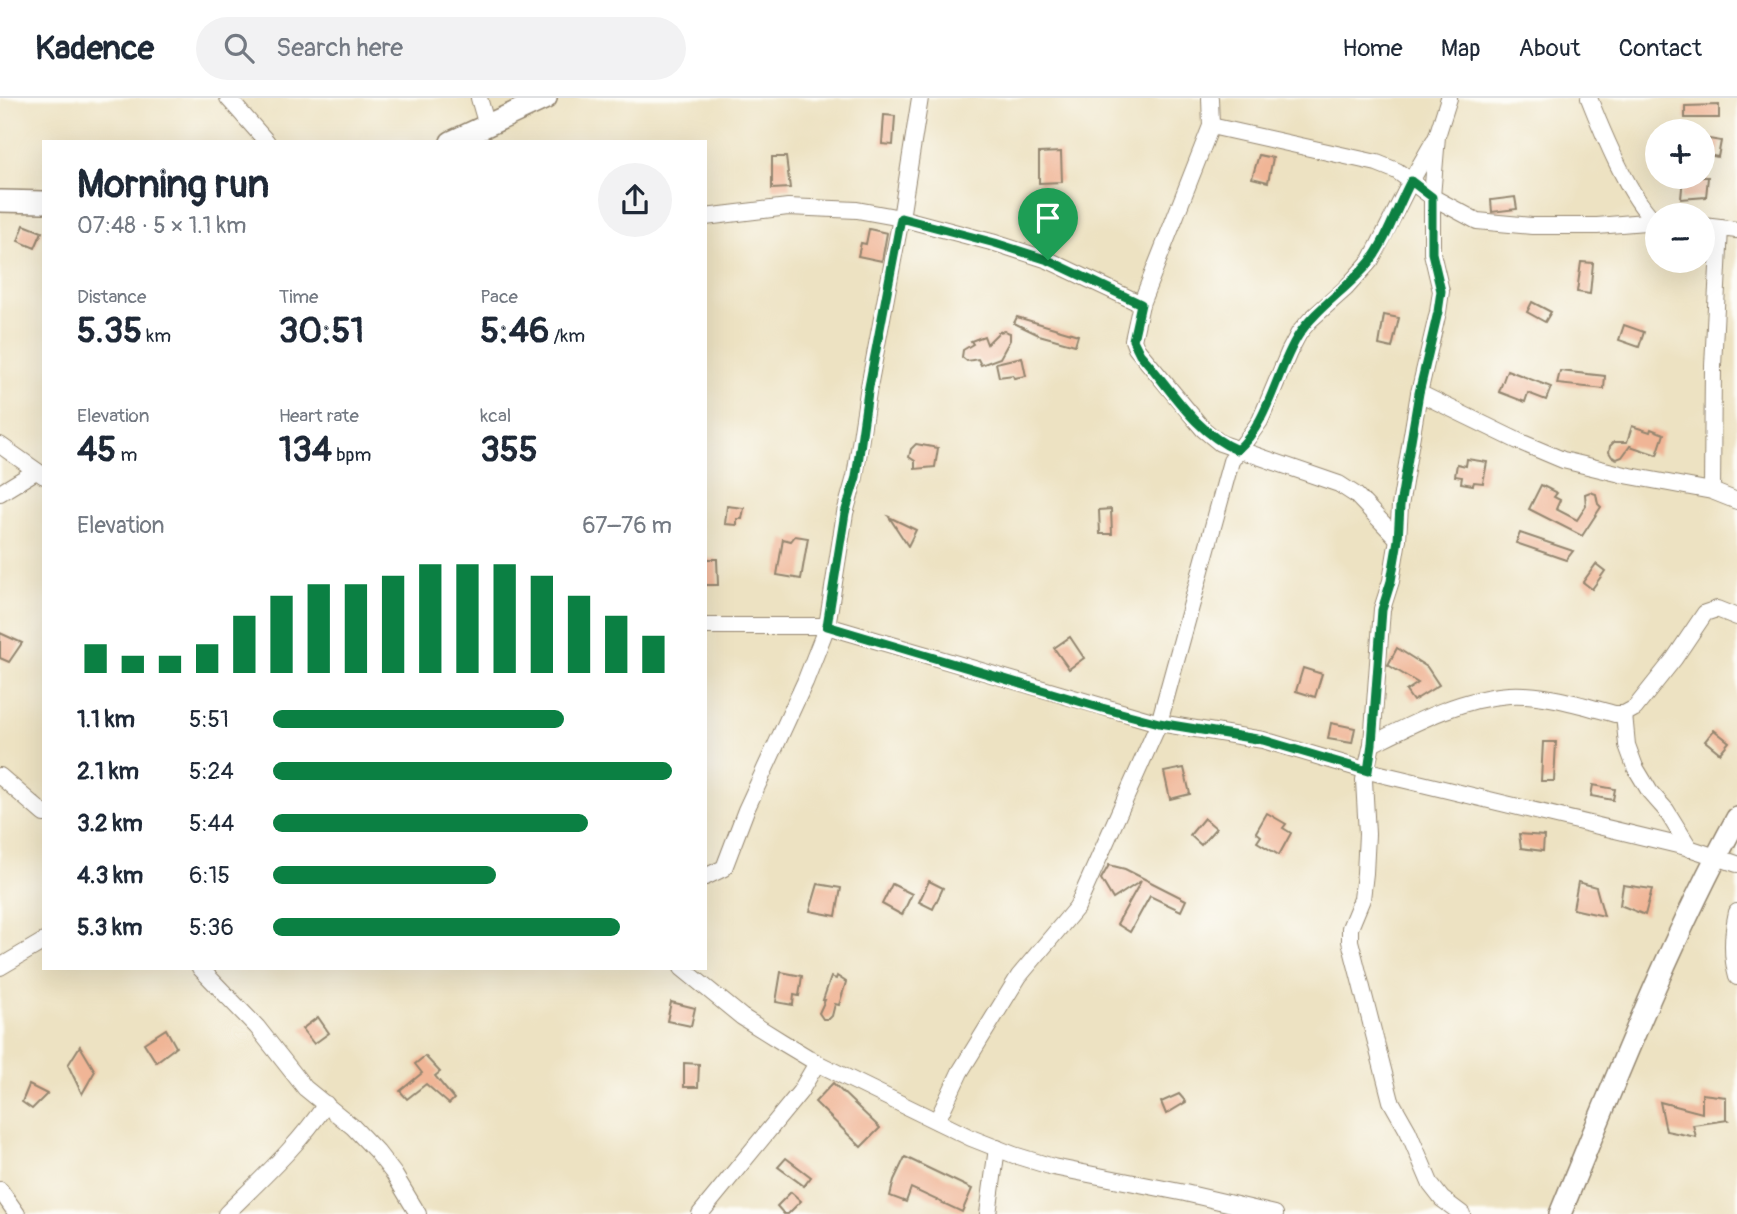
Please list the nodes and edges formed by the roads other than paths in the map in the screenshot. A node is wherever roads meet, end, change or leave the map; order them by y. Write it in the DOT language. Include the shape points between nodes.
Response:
graph roads {
  1 [pos="228,98"];
  2 [pos="479,98"];
  3 [pos="546,98"];
  4 [pos="920,98"];
  5 [pos="1210,98"];
  6 [pos="1449,98"];
  7 [pos="1589,98"];
  8 [pos="487,126"];
  9 [pos="1211,126"];
  10 [pos="1437,136"];
  11 [pos="265,140"];
  12 [pos="456,140"];
  13 [pos="1411,181"];
  14 [pos="1432,197"];
  15 [pos="0,201"];
  16 [pos="42,202"];
  17 [pos="1645,208"];
  18 [pos="707,217"];
  19 [pos="901,218"];
  20 [pos="1645,222"];
  21 [pos="1715,227"];
  22 [pos="1720,228"];
  23 [pos="1737,230"];
  24 [pos="1141,304"];
  25 [pos="1419,393"];
  26 [pos="0,445"];
  27 [pos="1237,450"];
  28 [pos="40,474"];
  29 [pos="1712,491"];
  30 [pos="0,493"];
  31 [pos="1737,501"];
  32 [pos="1398,540"];
  33 [pos="1737,617"];
  34 [pos="707,626"];
  35 [pos="827,626"];
  36 [pos="1624,714"];
  37 [pos="1159,723"];
  38 [pos="1372,744"];
  39 [pos="1368,771"];
  40 [pos="0,776"];
  41 [pos="42,812"];
  42 [pos="1737,818"];
  43 [pos="1690,849"];
  44 [pos="1715,858"];
  45 [pos="1737,864"];
  46 [pos="707,876"];
  47 [pos="1737,912"];
  48 [pos="42,943"];
  49 [pos="0,967"];
  50 [pos="202,970"];
  51 [pos="684,970"];
  52 [pos="1737,976"];
  53 [pos="817,1063"];
  54 [pos="326,1104"];
  55 [pos="937,1121"];
  56 [pos="997,1148"];
  57 [pos="226,1214"];
  58 [pos="418,1214"];
  59 [pos="699,1214"];
  60 [pos="988,1214"];
  61 [pos="1275,1214"];
  62 [pos="1462,1214"];
  63 [pos="1560,1214"];
  1 -- 11 [label="street"];
  2 -- 8 [label="street"];
  3 -- 8 [label="street"];
  4 -- 19 [label="street"];
  5 -- 9 [label="street"];
  6 -- 10 [label="street"];
  7 -- 17 [label="street" via="1602,132"];
  8 -- 12 [label="street"];
  9 -- 13 [label="street" via="1377,163"];
  9 -- 24 [label="street"];
  10 -- 13 [label="street"];
  10 -- 14 [label="street"];
  13 -- 14 [label="street"];
  13 -- 27 [label="street" via="1371,260 1299,333 1260,421"];
  14 -- 20 [label="street" via="1476,221 1532,226"];
  14 -- 25 [label="street" via="1432,253 1441,291"];
  15 -- 16 [label="street"];
  18 -- 19 [label="street" via="799,207"];
  19 -- 24 [label="street" via="1048,260"];
  19 -- 35 [label="street"];
  21 -- 22 [label="street"];
  22 -- 23 [label="street"];
  22 -- 29 [label="street"];
  24 -- 27 [label="street" via="1133,340 1140,354 1203,429"];
  25 -- 29 [label="street" via="1563,460"];
  25 -- 32 [label="street"];
  26 -- 28 [label="street"];
  27 -- 32 [label="street" via="1339,484 1356,495"];
  27 -- 37 [label="street"];
  28 -- 30 [label="street"];
  29 -- 31 [label="street"];
  32 -- 38 [label="street" via="1379,633"];
  33 -- 36 [label="street" via="1717,609 1705,613 1636,708"];
  34 -- 35 [label="street"];
  35 -- 37 [label="street"];
  35 -- 46 [label="street" via="724,868"];
  36 -- 38 [label="street" via="1540,696 1508,695 1444,711"];
  36 -- 43 [label="street" via="1635,767"];
  37 -- 39 [label="street" via="1263,740"];
  37 -- 55 [label="street" via="1076,907 1019,976 960,1072"];
  38 -- 39 [label="street"];
  39 -- 43 [label="street"];
  39 -- 62 [label="street" via="1364,780 1365,873 1350,941 1391,1101 1431,1185"];
  40 -- 41 [label="street"];
  42 -- 44 [label="street"];
  43 -- 44 [label="street"];
  44 -- 45 [label="street"];
  44 -- 63 [label="street"];
  47 -- 52 [label="street" via="1732,931"];
  48 -- 49 [label="street"];
  50 -- 54 [label="street" via="257,1027 305,1088"];
  51 -- 53 [label="street" via="742,1017"];
  53 -- 55 [label="street"];
  53 -- 59 [label="street" via="800,1092"];
  54 -- 57 [label="street" via="309,1130"];
  54 -- 58 [label="street" via="377,1152"];
  55 -- 56 [label="street"];
  56 -- 60 [label="street"];
  56 -- 61 [label="street" via="1053,1167"];
}
